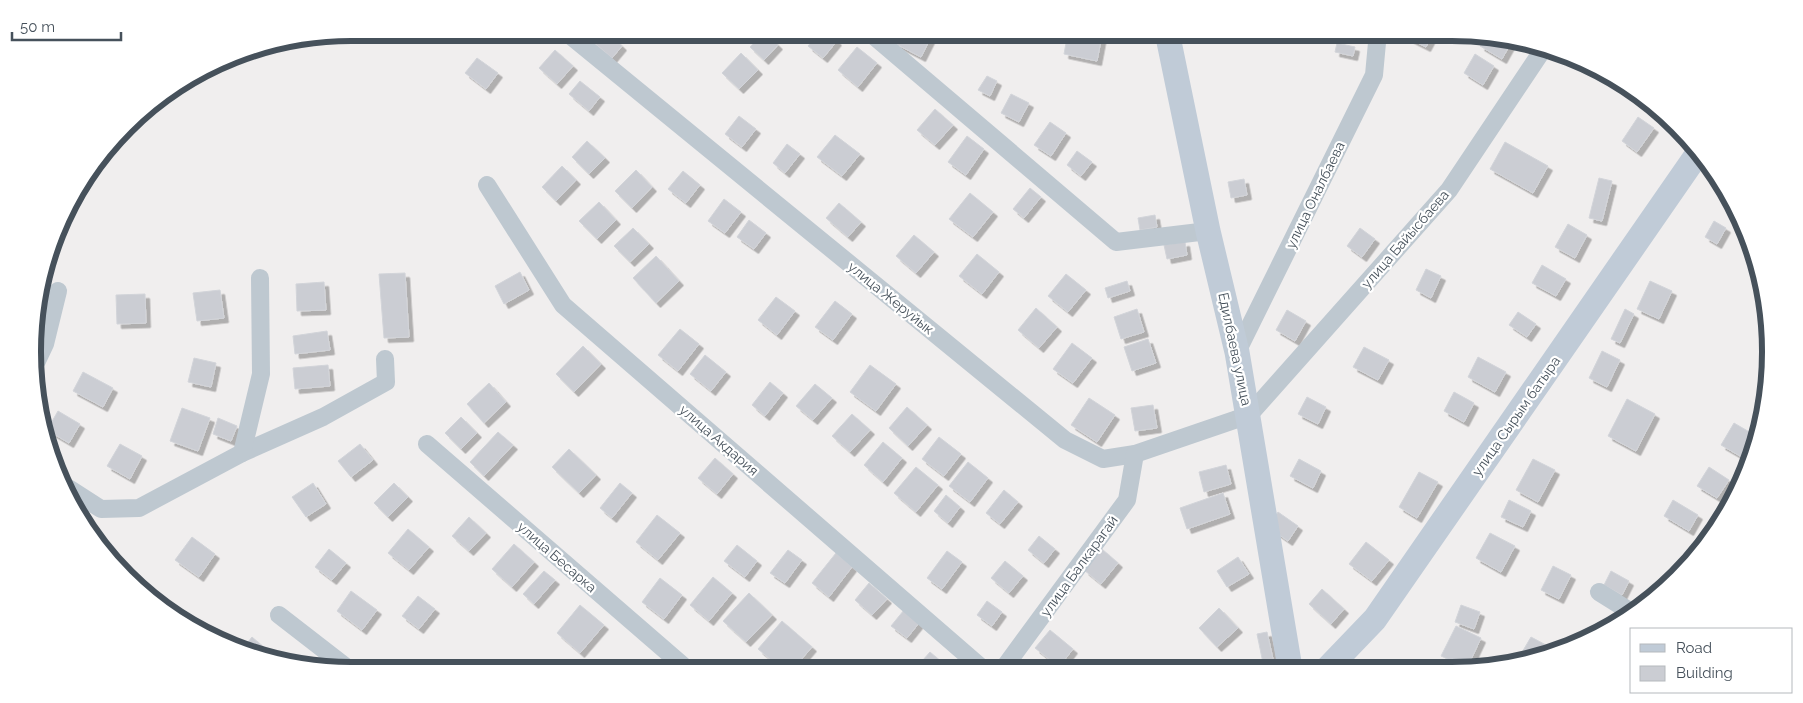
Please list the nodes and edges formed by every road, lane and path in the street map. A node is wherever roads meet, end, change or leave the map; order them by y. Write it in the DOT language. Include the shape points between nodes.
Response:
graph roads {
  1 [pos="577,41"];
  2 [pos="880,41"];
  3 [pos="1168,41"];
  4 [pos="1377,41"];
  5 [pos="1540,54"];
  6 [pos="1694,158"];
  7 [pos="486,185"];
  8 [pos="1208,231"];
  9 [pos="260,278"];
  10 [pos="58,290"];
  11 [pos="41,352"];
  12 [pos="1238,352"];
  13 [pos="386,359"];
  14 [pos="1249,415"];
  15 [pos="427,444"];
  16 [pos="242,453"];
  17 [pos="1135,454"];
  18 [pos="75,492"];
  19 [pos="1599,592"];
  20 [pos="1625,608"];
  21 [pos="279,615"];
  22 [pos="339,661"];
  23 [pos="679,662"];
  24 [pos="975,662"];
  25 [pos="1008,662"];
  26 [pos="1289,662"];
  27 [pos="1334,662"];
  1 -- 17 [label="street, улица Жеруйык" via="1065,440 1103,459"];
  2 -- 8 [label="street" via="1116,242"];
  3 -- 8 [label="street, Едилбаева улица"];
  4 -- 12 [label="street, улица Оналбаева" via="1374,74"];
  5 -- 14 [label="street, улица Байысбаева" via="1449,190"];
  6 -- 27 [label="street, улица Сырым батыра" via="1375,619"];
  7 -- 24 [label="street, улица Акдария" via="563,306"];
  8 -- 12 [label="street, Едилбаева улица"];
  9 -- 16 [label="street" via="261,374"];
  10 -- 11 [label="street"];
  12 -- 14 [label="street, Едилбаева улица"];
  13 -- 16 [label="street" via="386,382 323,417"];
  14 -- 17 [label="street, улица Жеруйык"];
  14 -- 26 [label="street, Едилбаева улица"];
  15 -- 23 [label="street, улица Бесарка"];
  16 -- 18 [label="street" via="139,508 101,509"];
  17 -- 25 [label="street, улица Балкарагай" via="1127,500"];
  19 -- 20 [label="street"];
  21 -- 22 [label="street"];
}
